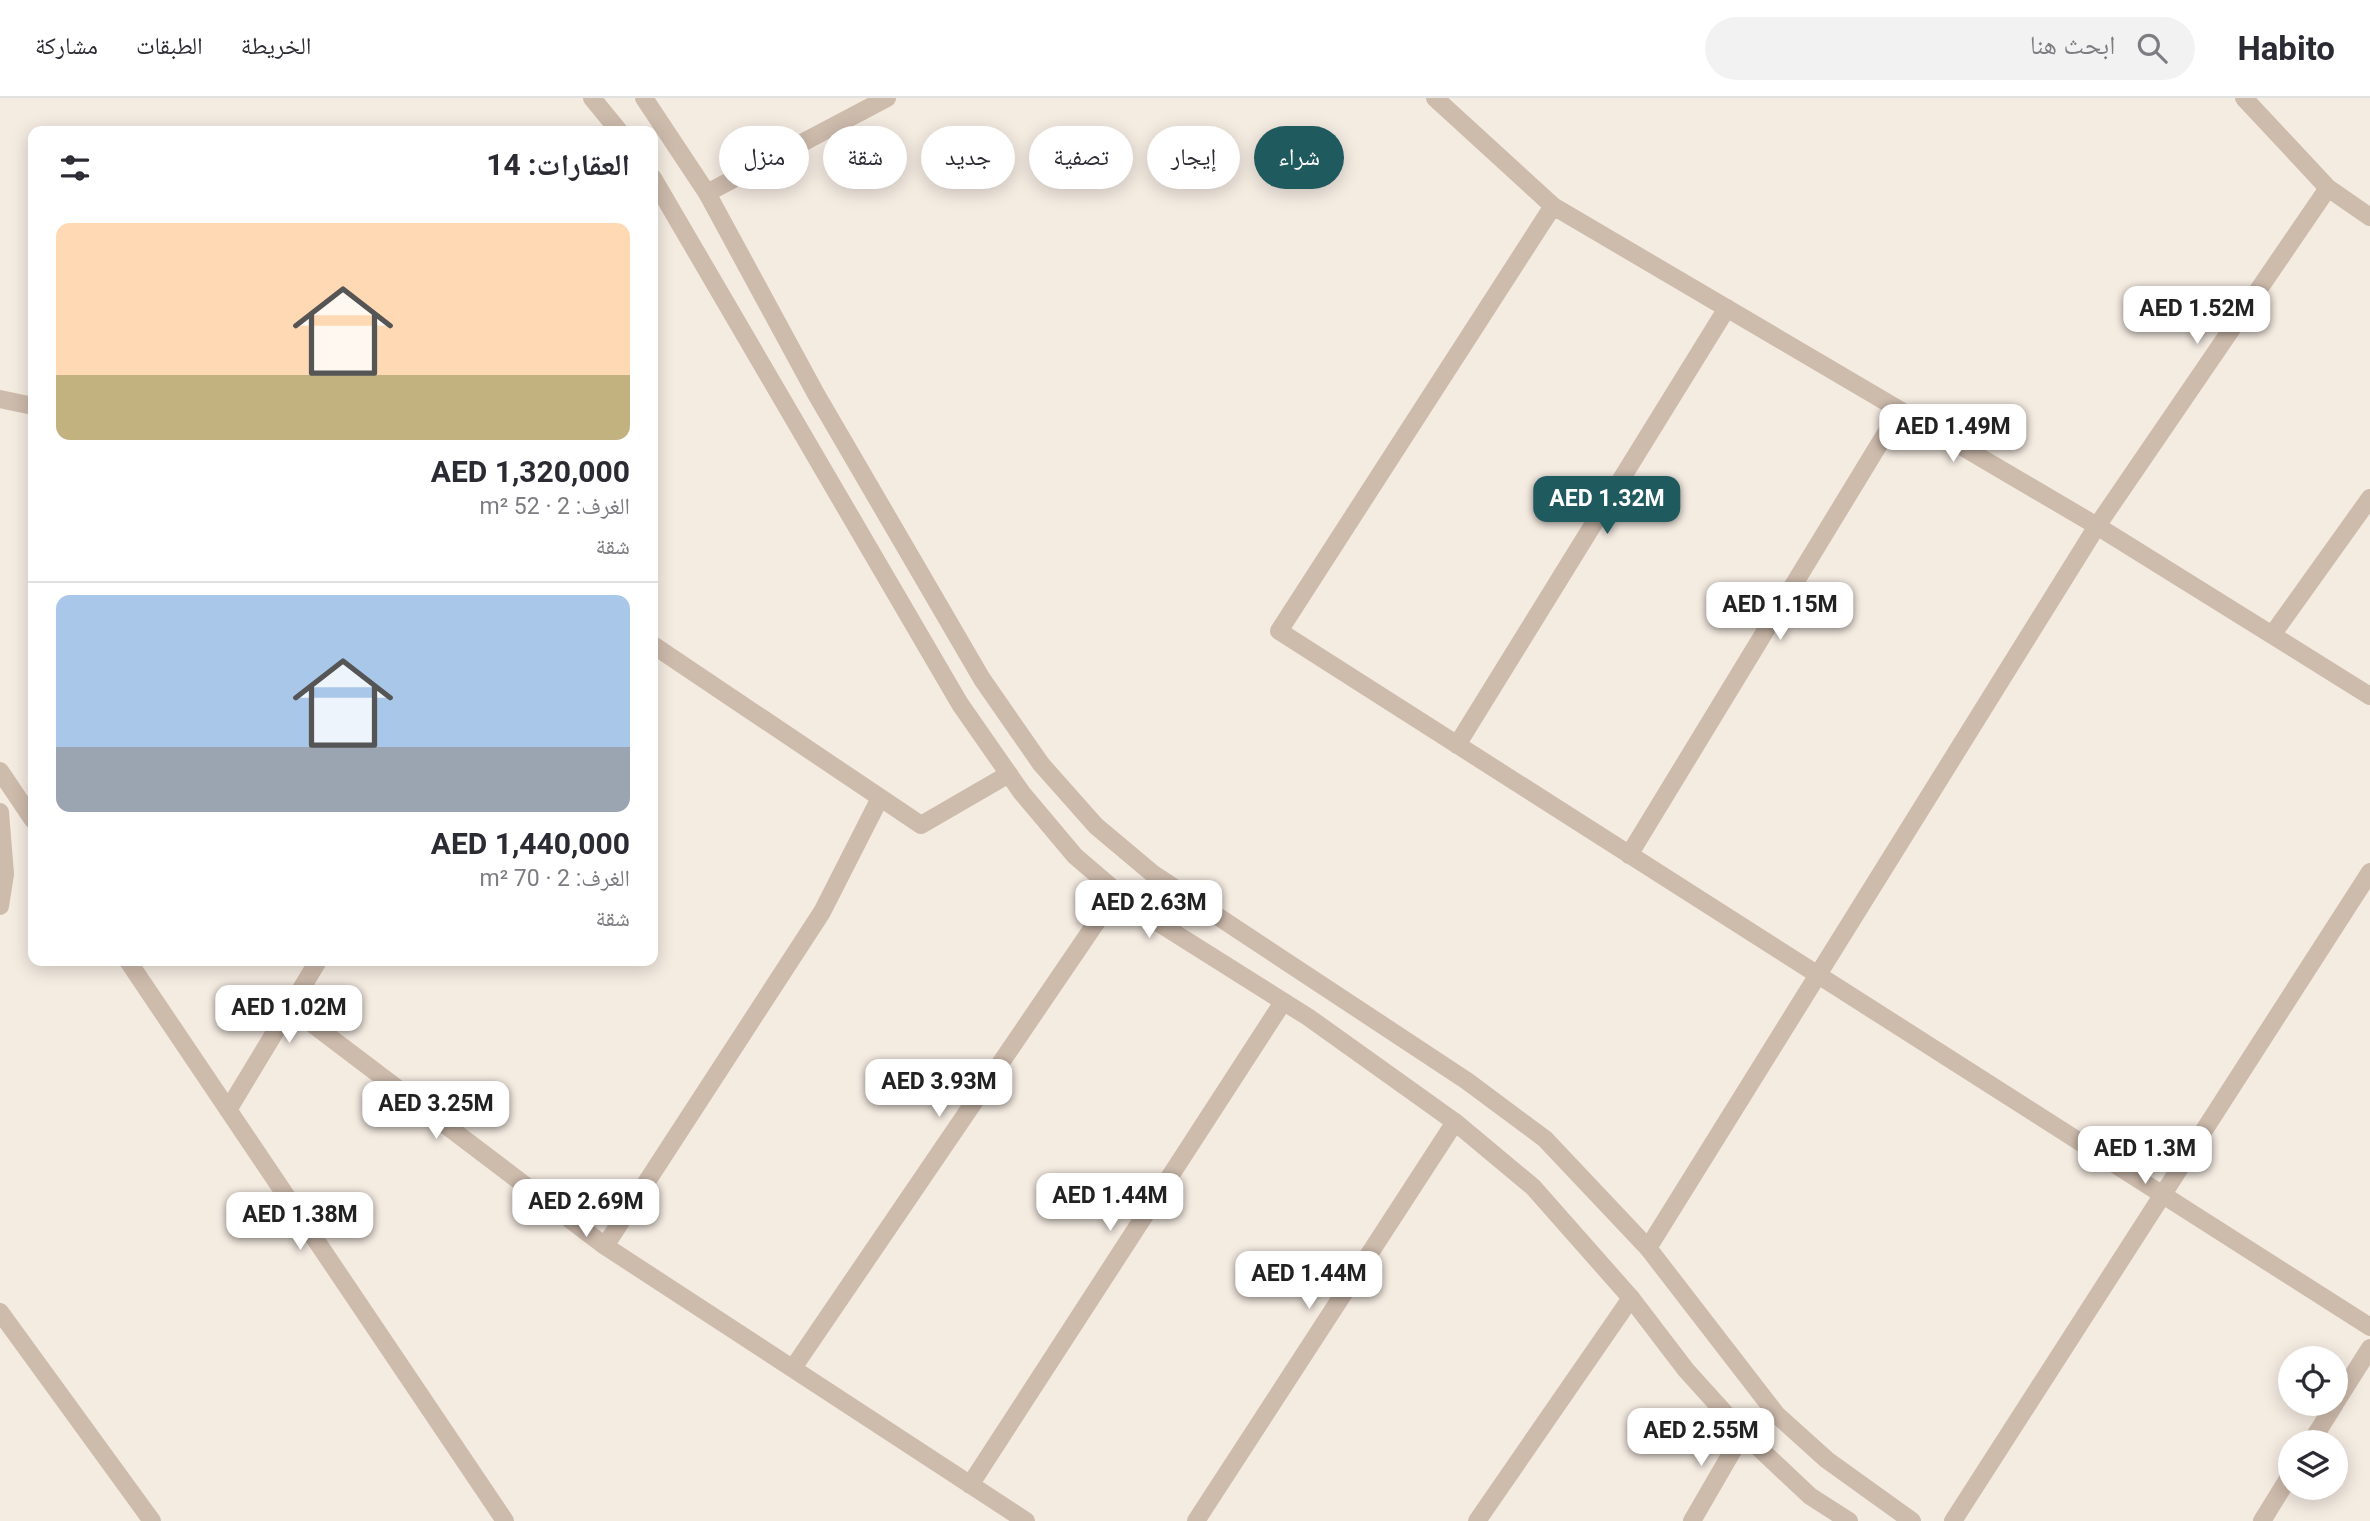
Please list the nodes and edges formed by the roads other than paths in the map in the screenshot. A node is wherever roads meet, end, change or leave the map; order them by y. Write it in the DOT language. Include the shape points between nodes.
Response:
graph roads {
  1 [pos="592,98"];
  2 [pos="644,98"];
  3 [pos="887,98"];
  4 [pos="1435,98"];
  5 [pos="2244,98"];
  6 [pos="615,126"];
  7 [pos="658,187"];
  8 [pos="2328,188"];
  9 [pos="707,193"];
  10 [pos="1553,206"];
  11 [pos="2370,217"];
  12 [pos="1727,308"];
  13 [pos="0,399"];
  14 [pos="28,405"];
  15 [pos="1900,410"];
  16 [pos="2370,498"];
  17 [pos="2096,526"];
  18 [pos="2272,635"];
  19 [pos="658,648"];
  20 [pos="2370,696"];
  21 [pos="1457,745"];
  22 [pos="0,772"];
  23 [pos="1009,774"];
  24 [pos="880,798"];
  25 [pos="0,813"];
  26 [pos="28,813"];
  27 [pos="1629,855"];
  28 [pos="2370,872"];
  29 [pos="1117,892"];
  30 [pos="0,906"];
  31 [pos="131,966"];
  32 [pos="315,966"];
  33 [pos="1817,975"];
  34 [pos="1283,1002"];
  35 [pos="290,1007"];
  36 [pos="228,1110"];
  37 [pos="1455,1122"];
  38 [pos="2162,1195"];
  39 [pos="605,1246"];
  40 [pos="1648,1248"];
  41 [pos="1631,1298"];
  42 [pos="0,1312"];
  43 [pos="2370,1327"];
  44 [pos="2370,1348"];
  45 [pos="793,1368"];
  46 [pos="2348,1384"];
  47 [pos="1743,1433"];
  48 [pos="970,1485"];
  49 [pos="2278,1495"];
  50 [pos="152,1521"];
  51 [pos="505,1521"];
  52 [pos="1026,1521"];
  53 [pos="1196,1521"];
  54 [pos="1477,1521"];
  55 [pos="1692,1521"];
  56 [pos="1849,1521"];
  57 [pos="1912,1521"];
  58 [pos="1953,1521"];
  59 [pos="2262,1521"];
  1 -- 6 [label="street"];
  2 -- 9 [label="street"];
  3 -- 9 [label="street"];
  4 -- 10 [label="street"];
  5 -- 8 [label="street"];
  7 -- 23 [label="street" via="960,704"];
  8 -- 11 [label="street"];
  8 -- 17 [label="street"];
  9 -- 40 [label="street" via="816,394 982,679 1041,764 1096,826 1152,873 1467,1081 1545,1139"];
  10 -- 12 [label="street"];
  10 -- 21 [label="street" via="1279,631"];
  12 -- 15 [label="street"];
  12 -- 21 [label="street"];
  13 -- 14 [label="street"];
  15 -- 17 [label="street"];
  15 -- 27 [label="street"];
  16 -- 18 [label="street"];
  17 -- 18 [label="street"];
  17 -- 33 [label="street"];
  18 -- 20 [label="street"];
  19 -- 24 [label="street"];
  21 -- 27 [label="street"];
  22 -- 26 [label="street"];
  23 -- 24 [label="street" via="921,825"];
  23 -- 29 [label="street" via="1075,856"];
  24 -- 39 [label="street" via="822,912"];
  25 -- 30 [label="street" via="5,874"];
  27 -- 33 [label="street"];
  28 -- 38 [label="street"];
  29 -- 34 [label="street"];
  29 -- 45 [label="street"];
  31 -- 36 [label="street"];
  32 -- 35 [label="street"];
  33 -- 38 [label="street"];
  33 -- 40 [label="street"];
  34 -- 37 [label="street"];
  34 -- 48 [label="street"];
  35 -- 36 [label="street"];
  35 -- 39 [label="street"];
  36 -- 51 [label="street"];
  37 -- 41 [label="street" via="1533,1187"];
  37 -- 53 [label="street"];
  38 -- 43 [label="street"];
  38 -- 58 [label="street"];
  39 -- 45 [label="street"];
  40 -- 57 [label="street" via="1777,1415 1827,1460"];
  41 -- 47 [label="street" via="1686,1370"];
  41 -- 54 [label="street"];
  42 -- 50 [label="street"];
  44 -- 46 [label="street"];
  45 -- 48 [label="street"];
  47 -- 55 [label="street"];
  47 -- 56 [label="street" via="1810,1496"];
  48 -- 52 [label="street"];
  49 -- 59 [label="street"];
}
